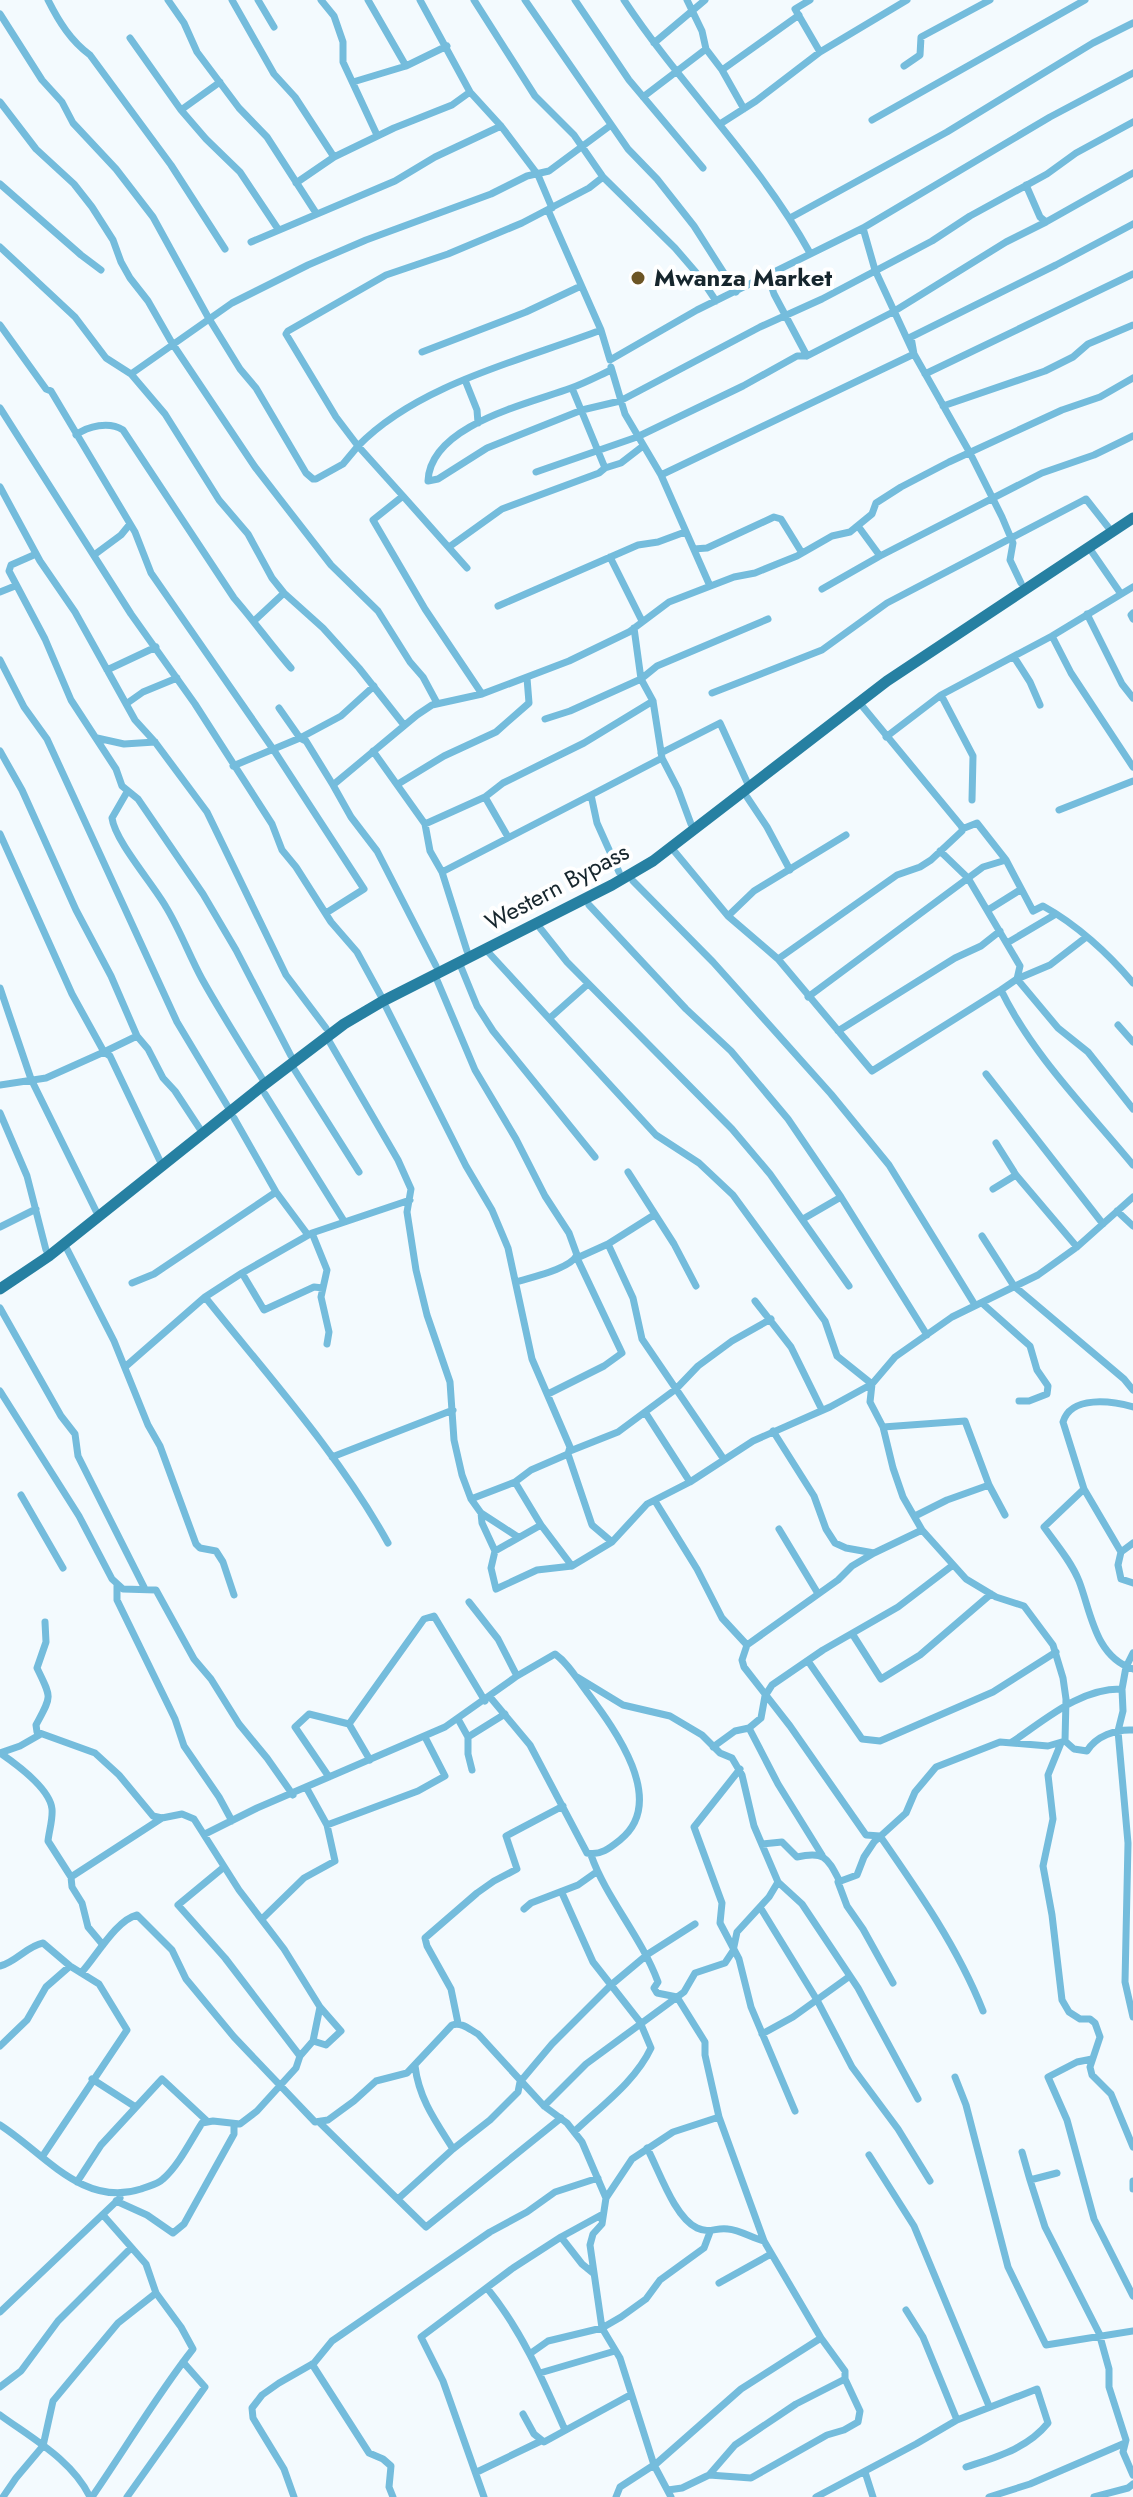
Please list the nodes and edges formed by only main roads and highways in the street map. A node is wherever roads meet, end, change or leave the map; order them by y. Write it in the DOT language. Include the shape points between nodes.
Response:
graph roads {
  1 [pos="1133,518"];
  2 [pos="0,1289"];
  1 -- 2 [label="main road, Western Bypass" via="887,681 653,861 344,1024"];
}
